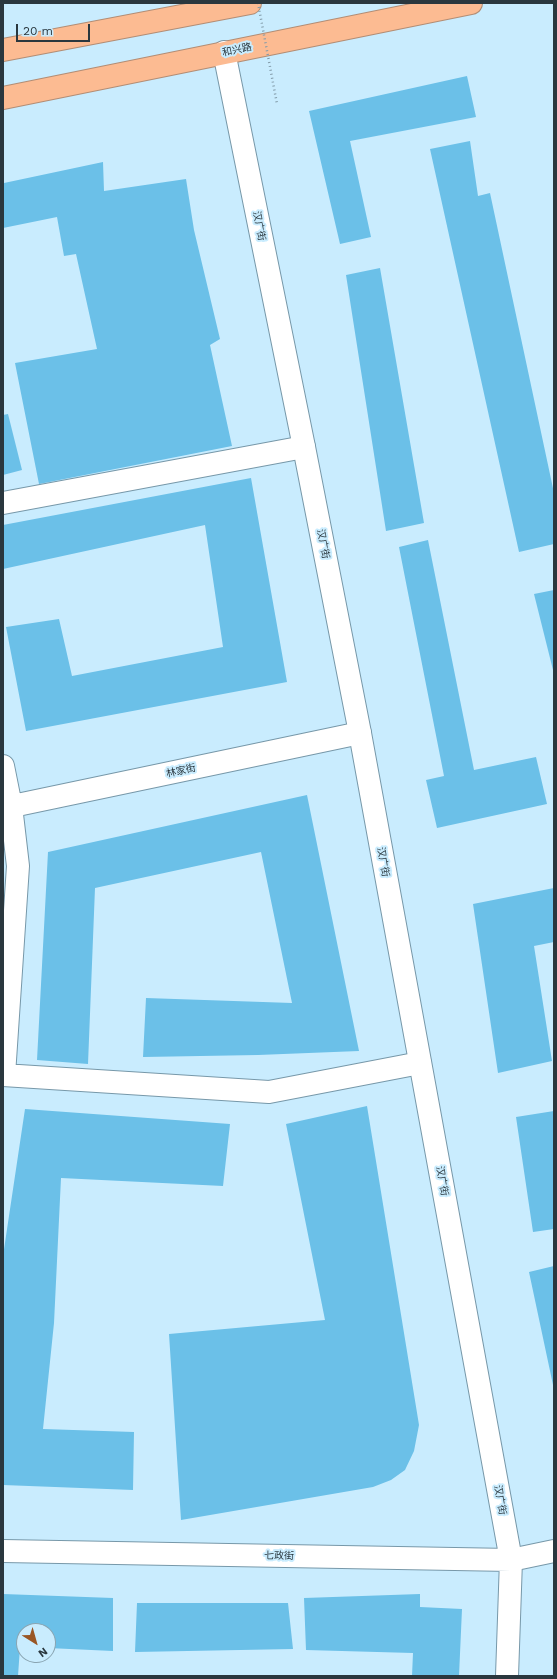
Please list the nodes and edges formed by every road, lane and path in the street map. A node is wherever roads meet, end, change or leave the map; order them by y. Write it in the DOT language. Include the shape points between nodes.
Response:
graph roads {
  1 [pos="250,3"];
  2 [pos="258,3"];
  3 [pos="410,3"];
  4 [pos="471,3"];
  5 [pos="349,27"];
  6 [pos="3,50"];
  7 [pos="224,52"];
  8 [pos="3,98"];
  9 [pos="277,104"];
  10 [pos="304,447"];
  11 [pos="3,503"];
  12 [pos="360,734"];
  13 [pos="3,766"];
  14 [pos="7,807"];
  15 [pos="420,1063"];
  16 [pos="4,1075"];
  17 [pos="554,1551"];
  18 [pos="3,1552"];
  19 [pos="511,1560"];
  20 [pos="507,1676"];
  1 -- 6 [label="highway"];
  2 -- 9 [label="path, bridge"];
  3 -- 5 [label="highway"];
  4 -- 5 [label="highway, 和兴路"];
  5 -- 7 [label="highway, 和兴路"];
  7 -- 8 [label="highway, 和兴路"];
  7 -- 10 [label="street, 汉广街"];
  10 -- 11 [label="street"];
  10 -- 12 [label="street, 汉广街"];
  12 -- 14 [label="street, 林家街"];
  12 -- 15 [label="street, 汉广街"];
  13 -- 14 [label="street"];
  14 -- 16 [label="street" via="18,866"];
  15 -- 16 [label="street" via="269,1092"];
  15 -- 19 [label="street, 汉广街"];
  17 -- 19 [label="street, 七政街"];
  18 -- 19 [label="street, 七政街"];
  19 -- 20 [label="street, 汉广街"];
}
